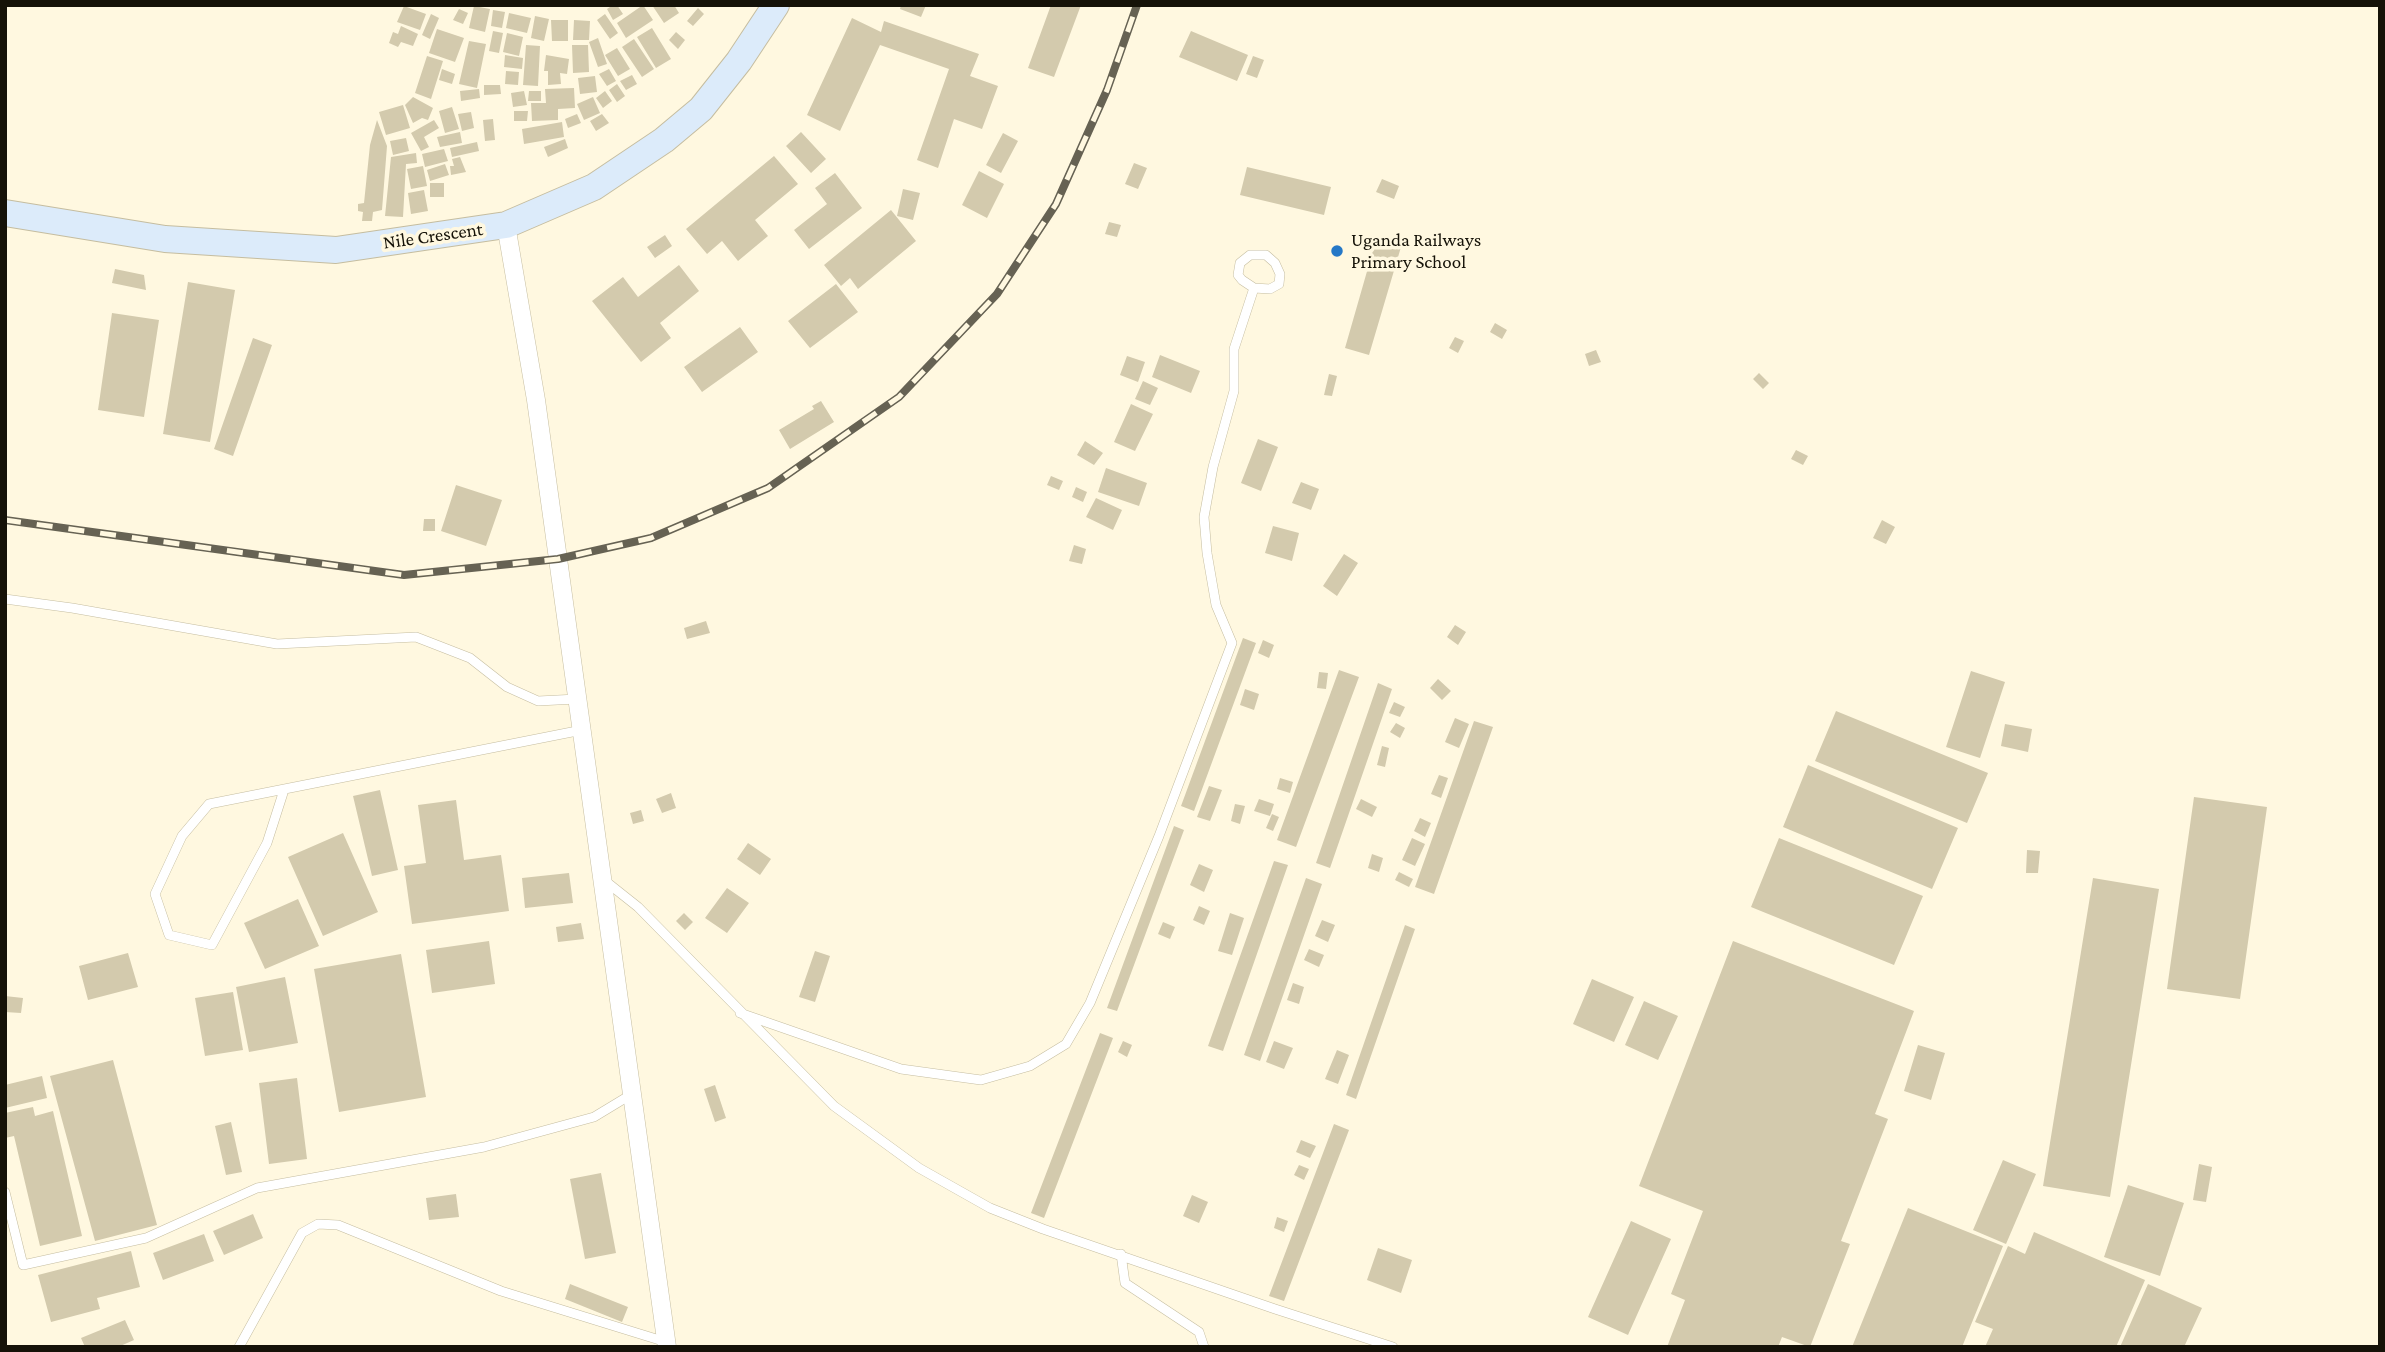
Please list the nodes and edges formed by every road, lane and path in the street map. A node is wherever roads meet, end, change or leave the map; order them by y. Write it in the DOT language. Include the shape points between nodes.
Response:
graph roads {
  1 [pos="776,5"];
  2 [pos="5,213"];
  3 [pos="506,225"];
  4 [pos="1254,288"];
  5 [pos="5,599"];
  6 [pos="578,699"];
  7 [pos="582,730"];
  8 [pos="284,790"];
  9 [pos="602,878"];
  10 [pos="740,1013"];
  11 [pos="632,1094"];
  12 [pos="5,1192"];
  13 [pos="1121,1254"];
  14 [pos="667,1344"];
  15 [pos="239,1347"];
  16 [pos="1204,1347"];
  17 [pos="1393,1347"];
  1 -- 3 [label="street, Nile Crescent" via="701,109 664,140 594,187"];
  2 -- 3 [label="street, Nile Crescent" via="165,239 336,250"];
  3 -- 6 [label="street"];
  4 -- 4 [label="lane" via="1270,289 1279,284 1275,263 1266,256 1250,255 1240,263 1238,275"];
  4 -- 10 [label="lane" via="1234,349 1234,391 1204,517 1216,605 1232,643 1090,1003 1066,1044 1030,1066 981,1080 901,1069"];
  5 -- 6 [label="lane" via="277,644 416,637 470,658 507,687 538,701"];
  6 -- 7 [label="street"];
  7 -- 8 [label="lane"];
  7 -- 9 [label="street"];
  8 -- 8 [label="lane" via="209,804 182,836 155,894 169,935 212,945 267,843"];
  9 -- 10 [label="lane" via="638,907"];
  9 -- 11 [label="street"];
  10 -- 13 [label="lane" via="834,1106 919,1168 990,1208"];
  11 -- 12 [label="lane" via="594,1117 484,1147 257,1188 146,1238 23,1265"];
  11 -- 14 [label="street"];
  13 -- 16 [label="lane" via="1125,1283 1199,1332"];
  13 -- 17 [label="lane"];
  14 -- 15 [label="lane" via="501,1291 338,1225 318,1224 302,1233"];
}
